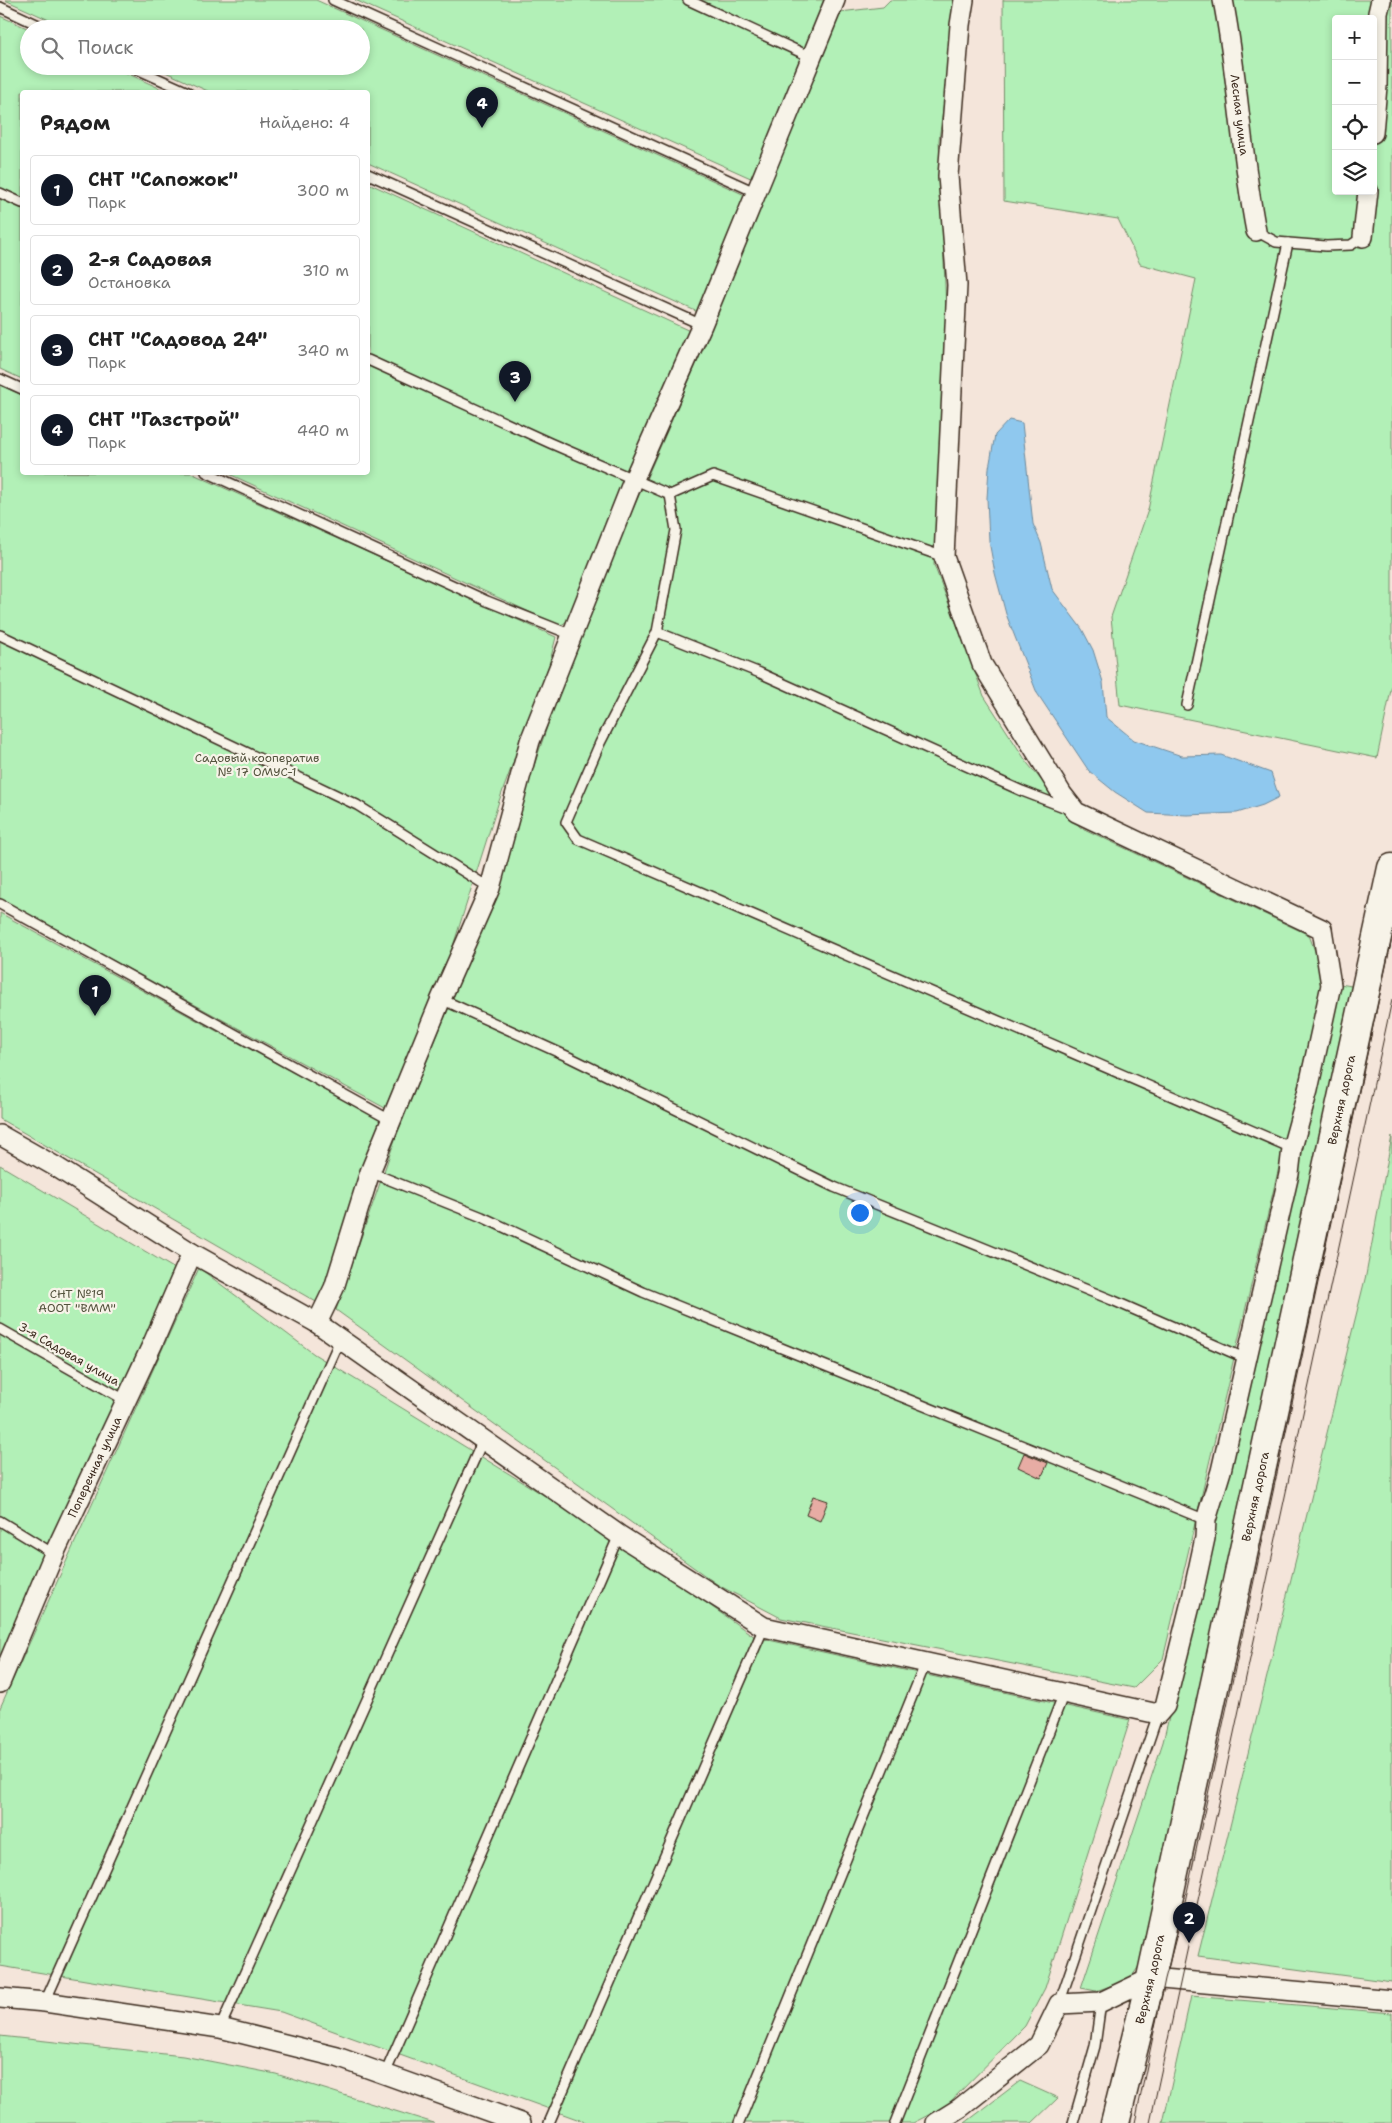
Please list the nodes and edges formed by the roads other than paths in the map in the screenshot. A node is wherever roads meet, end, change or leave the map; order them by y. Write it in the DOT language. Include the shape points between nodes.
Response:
graph roads {
  1 [pos="333,0"];
  2 [pos="688,0"];
  3 [pos="836,0"];
  4 [pos="964,0"];
  5 [pos="1224,0"];
  6 [pos="1381,0"];
  7 [pos="0,8"];
  8 [pos="27,20"];
  9 [pos="811,57"];
  10 [pos="150,75"];
  11 [pos="184,90"];
  12 [pos="1376,105"];
  13 [pos="370,175"];
  14 [pos="755,192"];
  15 [pos="0,193"];
  16 [pos="1368,195"];
  17 [pos="20,202"];
  18 [pos="1256,231"];
  19 [pos="1363,237"];
  20 [pos="1288,243"];
  21 [pos="702,325"];
  22 [pos="370,361"];
  23 [pos="0,379"];
  24 [pos="20,388"];
  25 [pos="213,475"];
  26 [pos="633,481"];
  27 [pos="670,495"];
  28 [pos="944,557"];
  29 [pos="658,632"];
  30 [pos="572,635"];
  31 [pos="0,636"];
  32 [pos="1187,705"];
  33 [pos="1076,812"];
  34 [pos="1392,868"];
  35 [pos="490,888"];
  36 [pos="0,904"];
  37 [pos="441,999"];
  38 [pos="392,1121"];
  39 [pos="0,1135"];
  40 [pos="1292,1148"];
  41 [pos="370,1172"];
  42 [pos="192,1253"];
  43 [pos="317,1323"];
  44 [pos="0,1329"];
  45 [pos="340,1340"];
  46 [pos="1247,1359"];
  47 [pos="125,1400"];
  48 [pos="483,1440"];
  49 [pos="1206,1520"];
  50 [pos="0,1521"];
  51 [pos="619,1535"];
  52 [pos="54,1554"];
  53 [pos="764,1627"];
  54 [pos="926,1662"];
  55 [pos="0,1682"];
  56 [pos="1064,1693"];
  57 [pos="1158,1714"];
  58 [pos="1152,1978"];
  59 [pos="0,1998"];
  60 [pos="1392,2000"];
  61 [pos="45,2002"];
  62 [pos="1101,2002"];
  63 [pos="1059,2004"];
  64 [pos="220,2028"];
  65 [pos="385,2074"];
  66 [pos="521,2123"];
  67 [pos="549,2123"];
  68 [pos="739,2123"];
  69 [pos="895,2123"];
  70 [pos="936,2123"];
  71 [pos="1073,2123"];
  72 [pos="1115,2123"];
  1 -- 14 [label="lane"];
  2 -- 9 [label="lane"];
  3 -- 9 [label="street"];
  4 -- 28 [label="street" via="948,176 957,285"];
  5 -- 18 [label="street, Лесная улица" via="1247,186"];
  6 -- 12 [label="street"];
  7 -- 8 [label="lane"];
  9 -- 14 [label="street"];
  10 -- 11 [label="lane"];
  13 -- 21 [label="lane"];
  14 -- 21 [label="street"];
  15 -- 17 [label="lane"];
  16 -- 19 [label="street"];
  18 -- 20 [label="lane" via="1276,242"];
  19 -- 20 [label="lane" via="1351,245"];
  20 -- 32 [label="lane"];
  21 -- 26 [label="street"];
  22 -- 26 [label="lane"];
  23 -- 24 [label="lane"];
  25 -- 30 [label="lane" via="487,601"];
  26 -- 27 [label="lane"];
  26 -- 30 [label="street"];
  27 -- 28 [label="lane" via="713,476"];
  27 -- 29 [label="lane" via="676,530"];
  28 -- 33 [label="street" via="982,664"];
  29 -- 33 [label="lane" via="760,673 1022,792"];
  29 -- 40 [label="lane" via="600,742 566,822 578,839"];
  30 -- 35 [label="street" via="530,741"];
  31 -- 35 [label="lane" via="357,805"];
  33 -- 40 [label="street" via="1322,929 1331,985"];
  34 -- 58 [label="main road, Верхняя дорога"];
  35 -- 37 [label="street"];
  36 -- 38 [label="lane"];
  37 -- 38 [label="street"];
  37 -- 46 [label="lane" via="571,1058 834,1187 1112,1300"];
  38 -- 41 [label="street"];
  39 -- 42 [label="street"];
  40 -- 46 [label="street"];
  41 -- 43 [label="street" via="334,1288"];
  41 -- 49 [label="lane" via="482,1217 643,1292"];
  42 -- 43 [label="street"];
  42 -- 47 [label="street, Поперечная улица"];
  43 -- 45 [label="street"];
  44 -- 47 [label="lane, 3-я Садовая улица"];
  45 -- 48 [label="street"];
  45 -- 61 [label="lane"];
  46 -- 49 [label="street"];
  47 -- 52 [label="street, Поперечная улица"];
  48 -- 51 [label="street"];
  48 -- 64 [label="lane"];
  49 -- 57 [label="street" via="1206,1538 1192,1598 1164,1706"];
  50 -- 52 [label="lane"];
  51 -- 53 [label="street"];
  51 -- 65 [label="lane"];
  52 -- 55 [label="street, Поперечная улица"];
  53 -- 54 [label="street"];
  53 -- 67 [label="lane"];
  54 -- 56 [label="street"];
  54 -- 68 [label="lane"];
  56 -- 57 [label="street"];
  56 -- 69 [label="lane"];
  57 -- 63 [label="lane"];
  58 -- 60 [label="street"];
  58 -- 62 [label="street"];
  58 -- 72 [label="main road, Верхняя дорога"];
  59 -- 61 [label="street"];
  61 -- 64 [label="street"];
  62 -- 63 [label="street"];
  62 -- 71 [label="lane" via="1094,2046"];
  63 -- 70 [label="street" via="1039,2044 960,2108"];
  64 -- 65 [label="street" via="337,2057"];
  65 -- 66 [label="street"];
}
